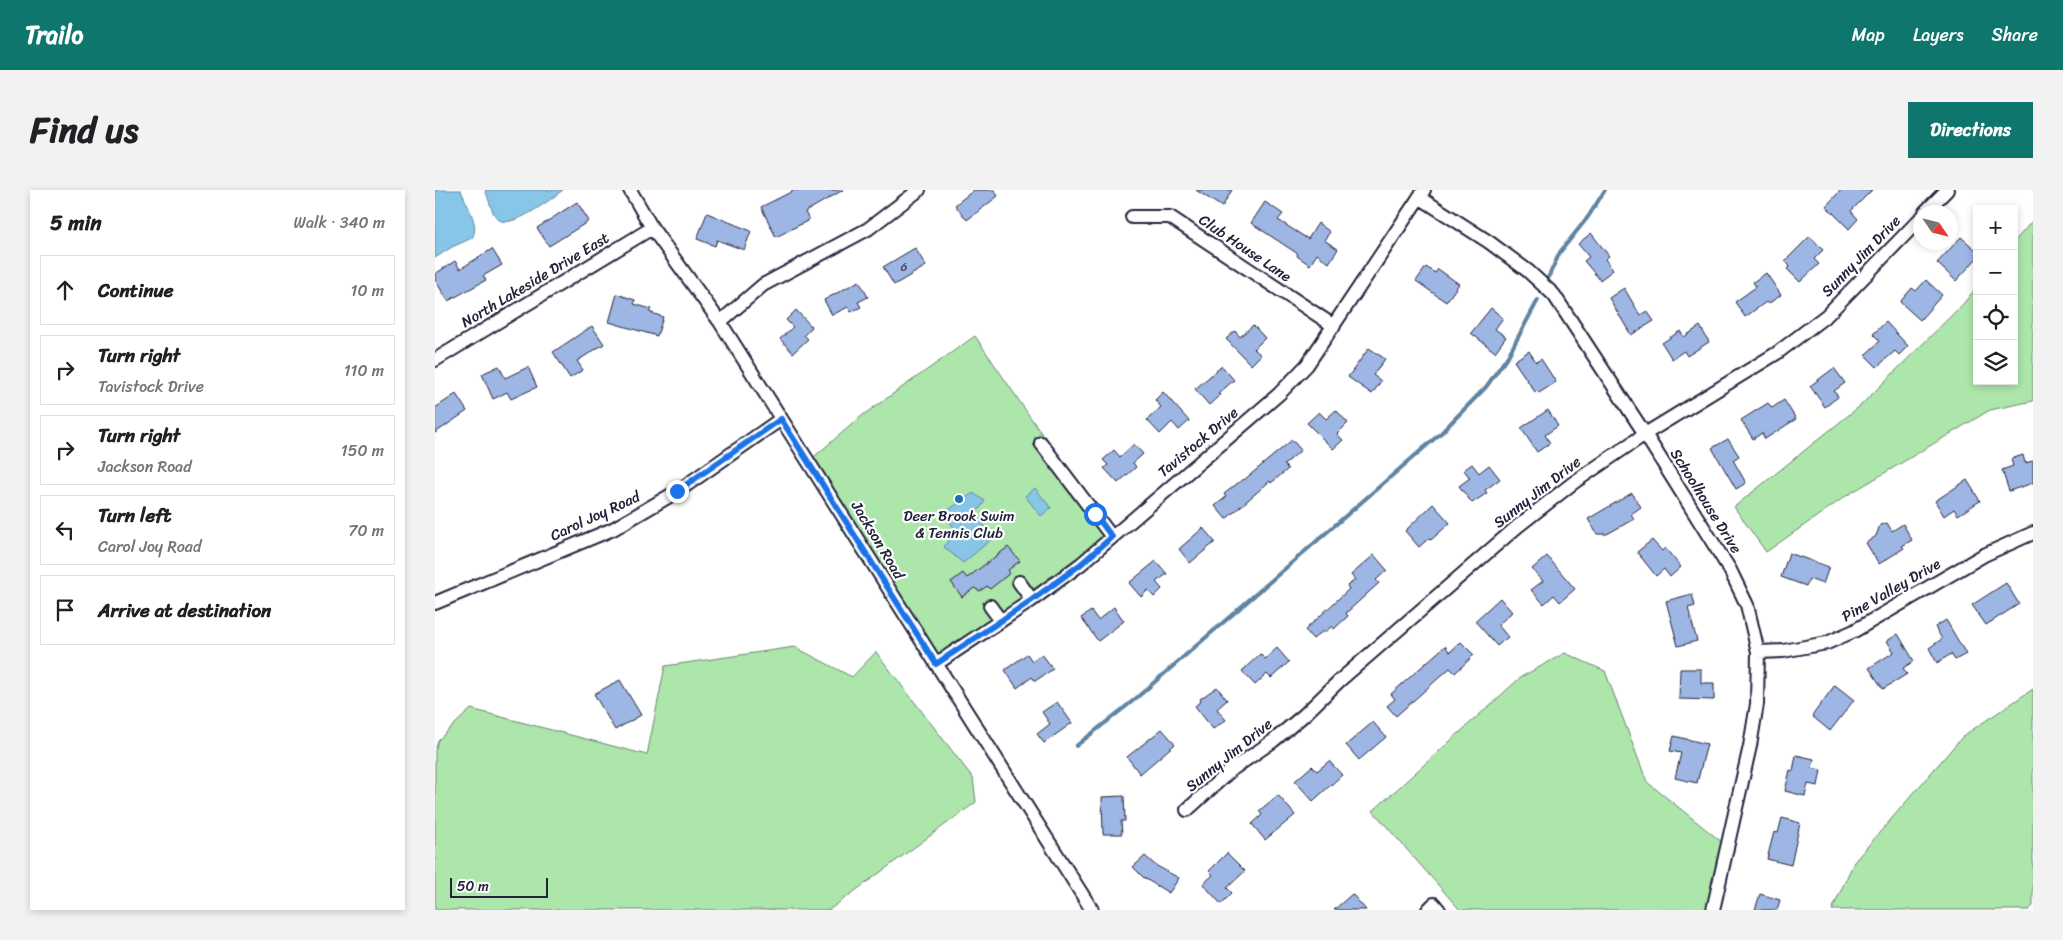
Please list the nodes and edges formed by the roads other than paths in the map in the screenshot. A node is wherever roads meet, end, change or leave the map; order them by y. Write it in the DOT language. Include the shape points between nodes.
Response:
graph roads {
  1 [pos="630,190"];
  2 [pos="919,190"];
  3 [pos="1947,190"];
  4 [pos="1421,193"];
  5 [pos="1932,205"];
  6 [pos="1133,217"];
  7 [pos="1913,226"];
  8 [pos="652,228"];
  9 [pos="720,322"];
  10 [pos="1334,326"];
  11 [pos="435,360"];
  12 [pos="781,419"];
  13 [pos="1645,434"];
  14 [pos="1041,443"];
  15 [pos="2033,533"];
  16 [pos="1112,537"];
  17 [pos="1019,582"];
  18 [pos="1032,600"];
  19 [pos="435,603"];
  20 [pos="990,606"];
  21 [pos="1001,621"];
  22 [pos="1759,652"];
  23 [pos="936,664"];
  24 [pos="1187,810"];
  25 [pos="1092,910"];
  26 [pos="1428,910"];
  27 [pos="1439,910"];
  28 [pos="1713,910"];
  1 -- 8 [label="street, Jackson Road"];
  2 -- 9 [label="street" via="855,237 763,285"];
  3 -- 5 [label="street"];
  4 -- 10 [label="street, Tavistock Drive"];
  4 -- 13 [label="street, Schoolhouse Drive" via="1528,271 1554,295"];
  6 -- 10 [label="street, Club House Lane" via="1170,217"];
  7 -- 13 [label="street, Sunny Jim Drive" via="1810,328 1777,353"];
  8 -- 9 [label="street, Jackson Road"];
  8 -- 11 [label="street, North Lakeside Drive East"];
  9 -- 12 [label="street, Jackson Road"];
  10 -- 16 [label="street, Tavistock Drive" via="1307,365 1279,394"];
  12 -- 19 [label="street, Carol Joy Road" via="677,491 613,529"];
  12 -- 23 [label="street, Jackson Road"];
  13 -- 22 [label="street, Schoolhouse Drive" via="1739,586"];
  13 -- 24 [label="street, Sunny Jim Drive" via="1573,483 1518,526 1304,715 1231,770"];
  14 -- 16 [label="street"];
  15 -- 22 [label="street, Pine Valley Drive" via="1984,555 1854,631 1827,643"];
  16 -- 18 [label="street, Tavistock Drive"];
  17 -- 18 [label="street"];
  18 -- 21 [label="street, Tavistock Drive"];
  20 -- 21 [label="street"];
  21 -- 23 [label="street, Tavistock Drive"];
  22 -- 28 [label="street, Schoolhouse Drive" via="1754,724"];
  23 -- 25 [label="street, Jackson Road"];
  26 -- 27 [label="street" via="1434,904"];
}
